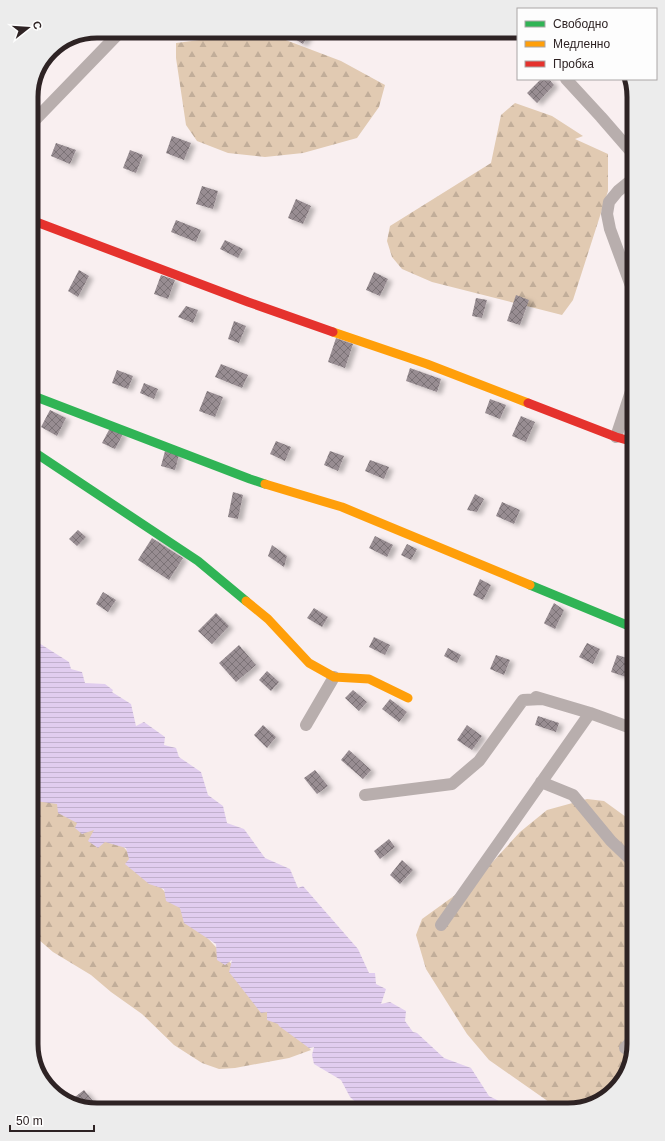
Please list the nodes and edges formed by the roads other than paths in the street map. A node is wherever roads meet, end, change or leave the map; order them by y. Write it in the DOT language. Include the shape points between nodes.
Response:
graph roads {
  1 [pos="114,38"];
  2 [pos="567,80"];
  3 [pos="38,117"];
  4 [pos="627,147"];
  5 [pos="627,184"];
  6 [pos="38,223"];
  7 [pos="627,275"];
  8 [pos="38,398"];
  9 [pos="627,404"];
  10 [pos="616,437"];
  11 [pos="627,440"];
  12 [pos="38,455"];
  13 [pos="627,625"];
  14 [pos="334,677"];
  15 [pos="408,698"];
  16 [pos="590,713"];
  17 [pos="306,725"];
  18 [pos="627,726"];
  19 [pos="542,782"];
  20 [pos="365,795"];
  21 [pos="627,856"];
  22 [pos="441,925"];
  1 -- 3 [label="street"];
  2 -- 4 [label="street"];
  5 -- 7 [label="street" via="609,202 607,214"];
  6 -- 10 [label="street" via="248,302 427,364"];
  8 -- 13 [label="street" via="250,479 342,507"];
  9 -- 10 [label="street"];
  10 -- 11 [label="street"];
  12 -- 14 [label="street" via="198,561 268,619 309,663"];
  14 -- 15 [label="street" via="369,679"];
  14 -- 17 [label="street"];
  16 -- 18 [label="street"];
  16 -- 19 [label="street"];
  16 -- 20 [label="street" via="539,698 523,700 479,761 452,784"];
  19 -- 21 [label="street" via="573,795"];
  19 -- 22 [label="street"];
}
